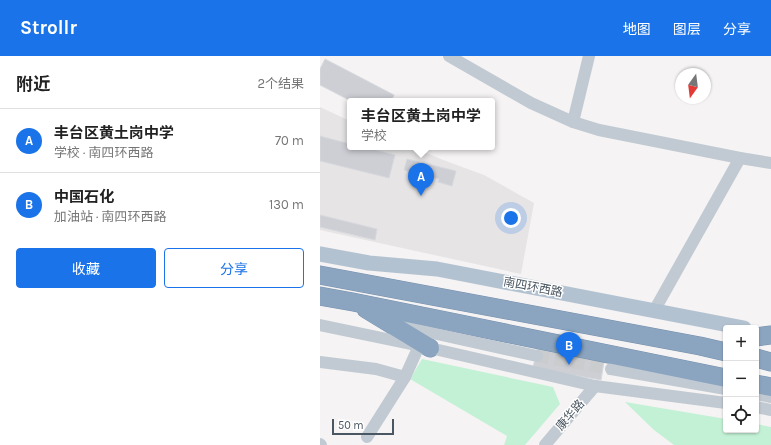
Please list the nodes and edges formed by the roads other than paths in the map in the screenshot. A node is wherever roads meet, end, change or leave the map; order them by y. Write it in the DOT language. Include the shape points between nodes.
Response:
graph roads {
  1 [pos="449,56"];
  2 [pos="589,56"];
  3 [pos="573,122"];
  4 [pos="740,158"];
  5 [pos="771,163"];
  6 [pos="320,254"];
  7 [pos="320,275"];
  8 [pos="320,296"];
  9 [pos="353,302"];
  10 [pos="654,311"];
  11 [pos="390,323"];
  12 [pos="320,325"];
  13 [pos="728,325"];
  14 [pos="759,331"];
  15 [pos="771,334"];
  16 [pos="759,336"];
  17 [pos="723,342"];
  18 [pos="700,346"];
  19 [pos="425,347"];
  20 [pos="723,351"];
  21 [pos="537,356"];
  22 [pos="759,359"];
  23 [pos="320,362"];
  24 [pos="771,362"];
  25 [pos="611,369"];
  26 [pos="405,377"];
  27 [pos="723,377"];
  28 [pos="759,385"];
  29 [pos="595,386"];
  30 [pos="771,387"];
  31 [pos="723,388"];
  32 [pos="759,395"];
  33 [pos="771,397"];
  34 [pos="723,403"];
  35 [pos="759,408"];
  36 [pos="771,410"];
  37 [pos="367,437"];
  38 [pos="544,445"];
  1 -- 3 [label="street" via="531,103"];
  2 -- 3 [label="street"];
  3 -- 4 [label="street" via="599,130"];
  4 -- 5 [label="street"];
  4 -- 10 [label="street"];
  6 -- 10 [label="main road, 南四环西路" via="369,263 437,269"];
  7 -- 18 [label="highway"];
  8 -- 9 [label="highway"];
  9 -- 11 [label="highway"];
  9 -- 27 [label="highway"];
  10 -- 13 [label="main road, 南四环西路"];
  11 -- 19 [label="highway"];
  11 -- 21 [label="street"];
  12 -- 19 [label="street"];
  14 -- 15 [label="main road"];
  15 -- 16 [label="highway"];
  17 -- 18 [label="highway"];
  18 -- 20 [label="highway"];
  19 -- 26 [label="street"];
  19 -- 29 [label="street"];
  22 -- 24 [label="highway"];
  23 -- 26 [label="street" via="376,368"];
  25 -- 31 [label="street"];
  26 -- 37 [label="street"];
  28 -- 30 [label="highway"];
  29 -- 34 [label="street"];
  29 -- 38 [label="street, 康华路"];
  32 -- 33 [label="street"];
  35 -- 36 [label="street"];
}
